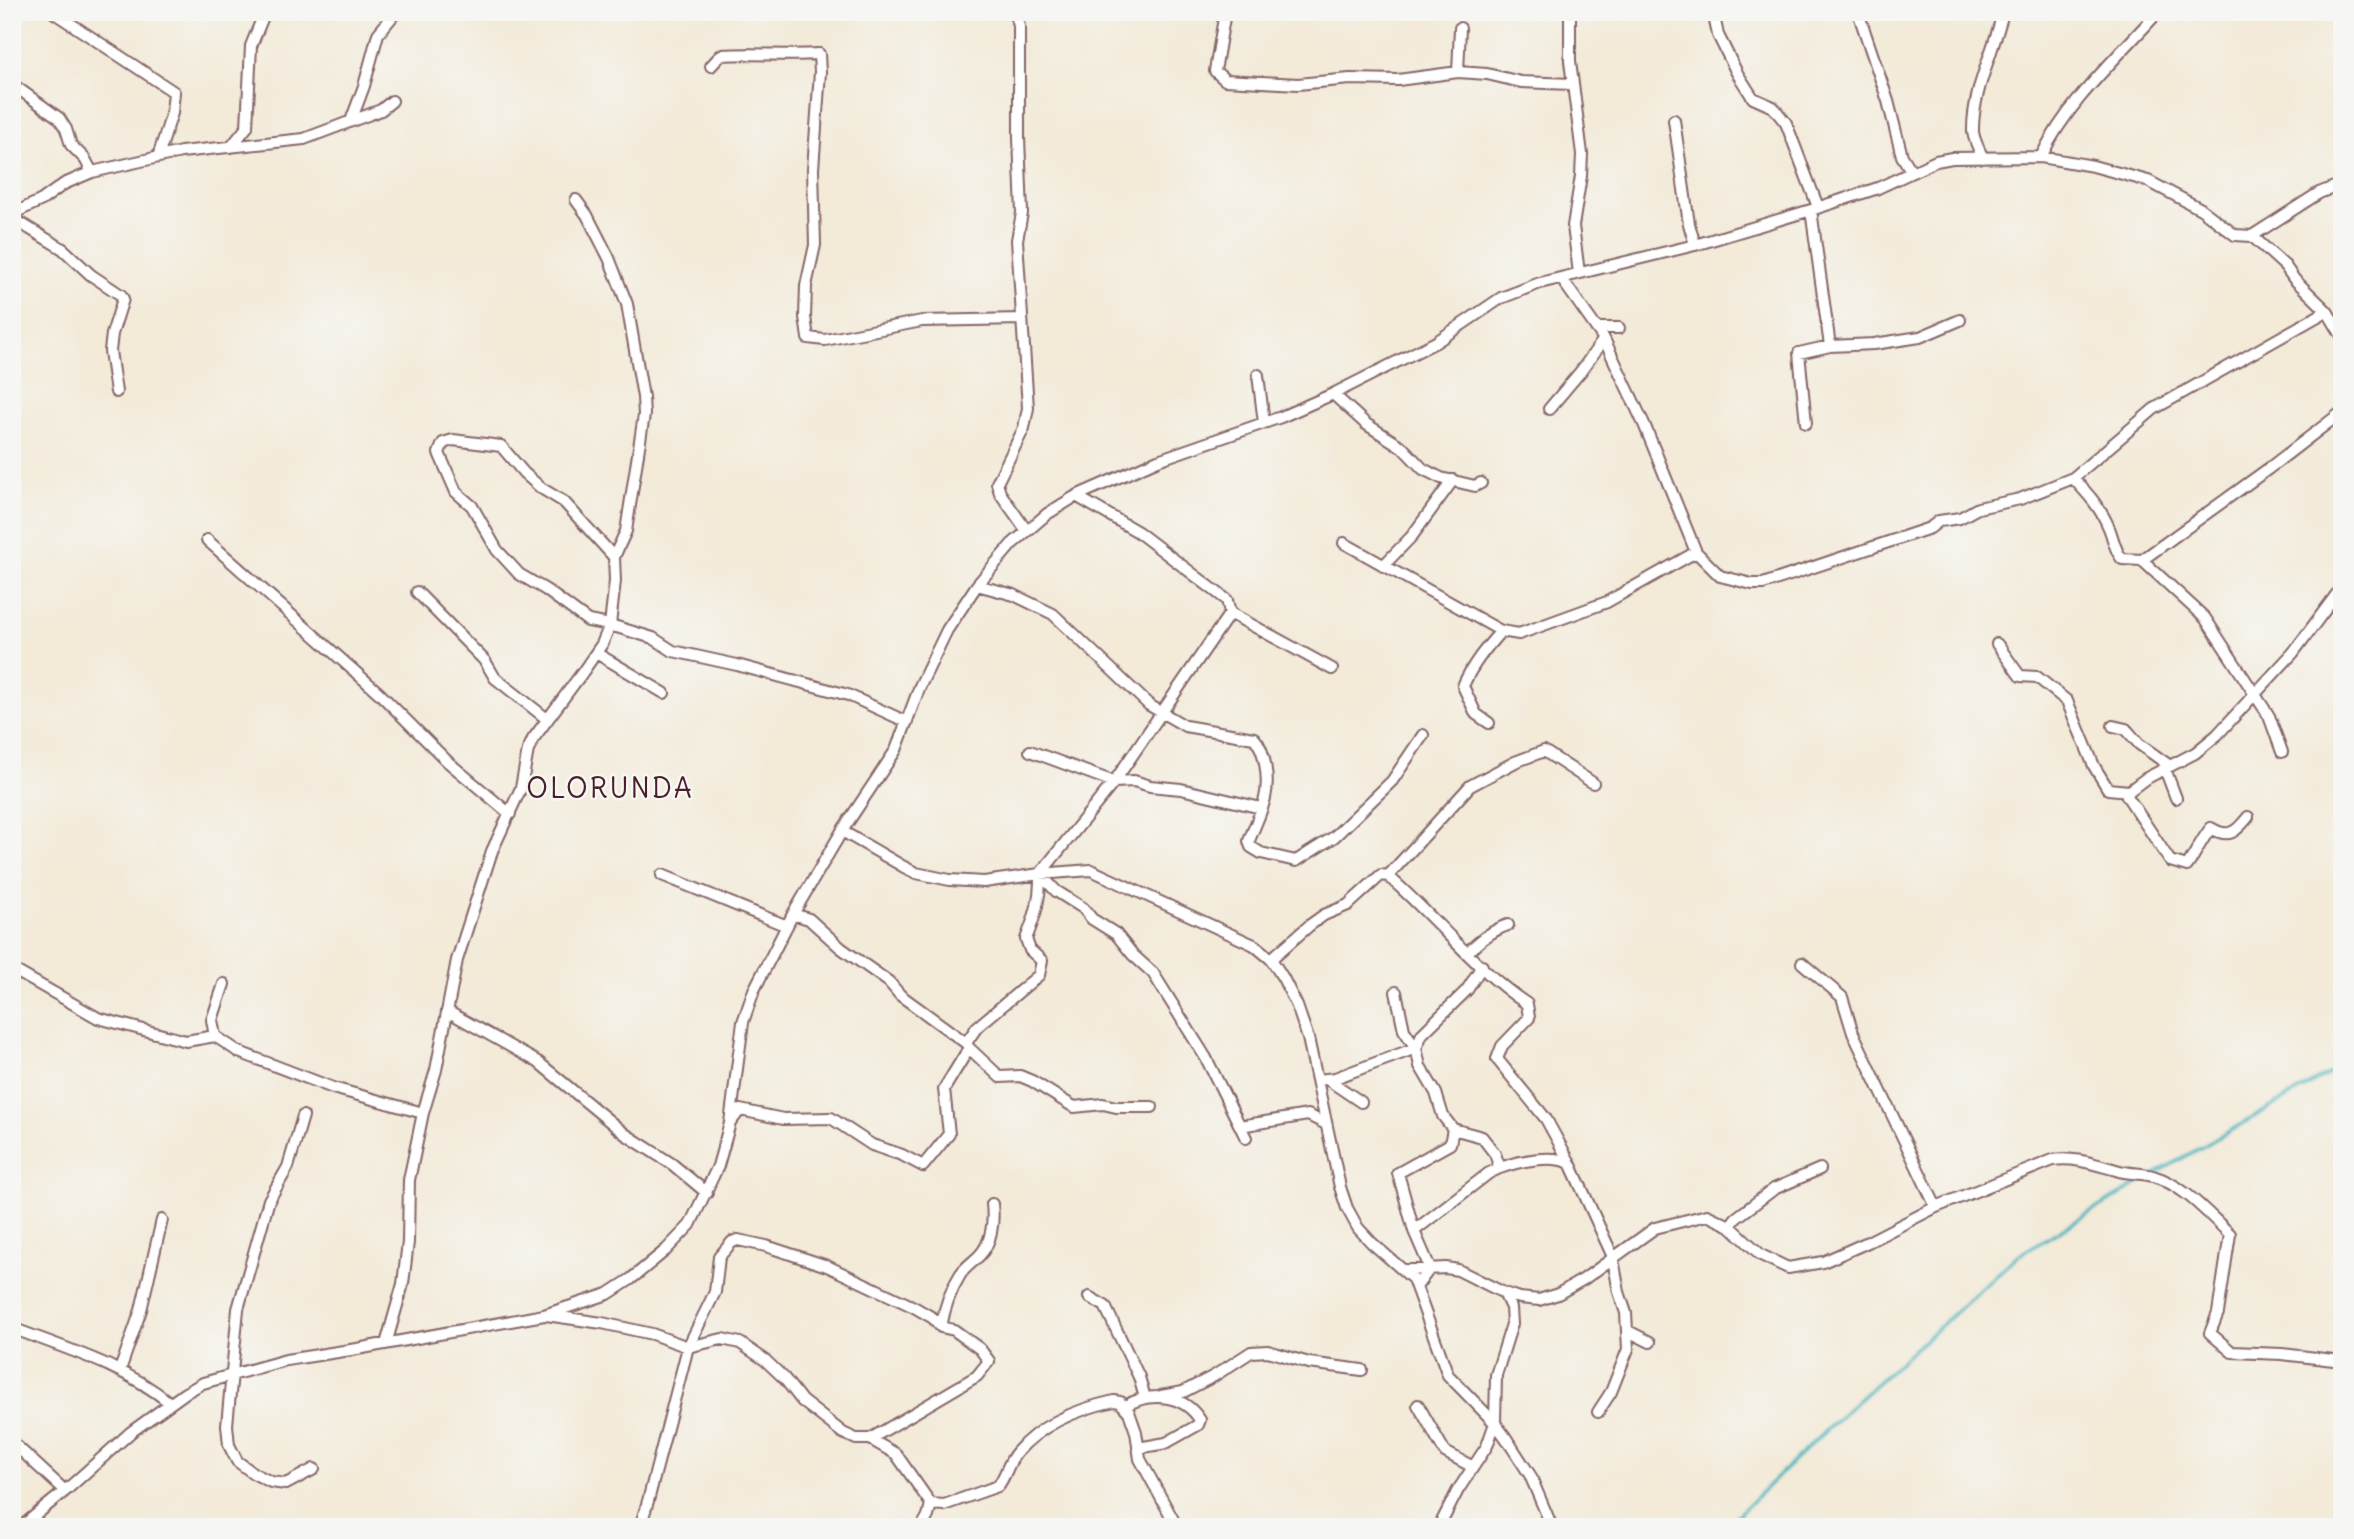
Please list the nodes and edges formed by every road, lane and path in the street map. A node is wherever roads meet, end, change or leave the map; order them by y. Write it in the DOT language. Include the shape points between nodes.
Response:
graph roads {
  1 [pos="53,12"];
  2 [pos="396,12"];
  3 [pos="1015,12"];
  4 [pos="1225,12"];
  5 [pos="1570,12"];
  6 [pos="1713,12"];
  7 [pos="1858,12"];
  8 [pos="2003,12"];
  9 [pos="2158,12"];
  10 [pos="262,19"];
  11 [pos="1460,28"];
  12 [pos="711,66"];
  13 [pos="1458,72"];
  14 [pos="12,84"];
  15 [pos="1572,84"];
  16 [pos="392,101"];
  17 [pos="1674,120"];
  18 [pos="351,121"];
  19 [pos="231,147"];
  20 [pos="158,157"];
  21 [pos="2041,157"];
  22 [pos="1983,158"];
  23 [pos="92,172"];
  24 [pos="1912,172"];
  25 [pos="2342,184"];
  26 [pos="576,200"];
  27 [pos="1814,208"];
  28 [pos="12,216"];
  29 [pos="2252,236"];
  30 [pos="1695,245"];
  31 [pos="1579,273"];
  32 [pos="1561,278"];
  33 [pos="2327,311"];
  34 [pos="1022,319"];
  35 [pos="1960,320"];
  36 [pos="1596,328"];
  37 [pos="1619,328"];
  38 [pos="2342,336"];
  39 [pos="1604,339"];
  40 [pos="1830,346"];
  41 [pos="1258,374"];
  42 [pos="116,392"];
  43 [pos="1333,394"];
  44 [pos="1549,409"];
  45 [pos="2342,412"];
  46 [pos="1264,423"];
  47 [pos="1807,423"];
  48 [pos="2073,478"];
  49 [pos="1452,480"];
  50 [pos="1481,483"];
  51 [pos="1076,496"];
  52 [pos="1027,531"];
  53 [pos="207,540"];
  54 [pos="1344,543"];
  55 [pos="1696,552"];
  56 [pos="614,557"];
  57 [pos="2141,560"];
  58 [pos="1383,566"];
  59 [pos="977,584"];
  60 [pos="2342,587"];
  61 [pos="417,592"];
  62 [pos="1230,613"];
  63 [pos="610,625"];
  64 [pos="1501,631"];
  65 [pos="1997,644"];
  66 [pos="596,653"];
  67 [pos="1332,669"];
  68 [pos="664,693"];
  69 [pos="2254,695"];
  70 [pos="1161,712"];
  71 [pos="547,719"];
  72 [pos="907,722"];
  73 [pos="1489,723"];
  74 [pos="2113,726"];
  75 [pos="1423,735"];
  76 [pos="1030,751"];
  77 [pos="2282,752"];
  78 [pos="2167,768"];
  79 [pos="1114,782"];
  80 [pos="1593,783"];
  81 [pos="2129,791"];
  82 [pos="2176,798"];
  83 [pos="1261,808"];
  84 [pos="510,814"];
  85 [pos="2248,817"];
  86 [pos="842,831"];
  87 [pos="1040,874"];
  88 [pos="662,875"];
  89 [pos="1388,876"];
  90 [pos="793,914"];
  91 [pos="1508,925"];
  92 [pos="787,926"];
  93 [pos="1467,953"];
  94 [pos="1271,959"];
  95 [pos="1802,963"];
  96 [pos="1482,966"];
  97 [pos="12,969"];
  98 [pos="225,984"];
  99 [pos="1396,992"];
  100 [pos="447,1011"];
  101 [pos="215,1036"];
  102 [pos="967,1046"];
  103 [pos="1416,1048"];
  104 [pos="1322,1079"];
  105 [pos="1361,1102"];
  106 [pos="1152,1107"];
  107 [pos="423,1113"];
  108 [pos="303,1116"];
  109 [pos="730,1123"];
  110 [pos="1326,1124"];
  111 [pos="1240,1126"];
  112 [pos="1453,1129"];
  113 [pos="1246,1138"];
  114 [pos="1570,1163"];
  115 [pos="1500,1168"];
  116 [pos="1820,1169"];
  117 [pos="707,1194"];
  118 [pos="992,1204"];
  119 [pos="1937,1207"];
  120 [pos="162,1220"];
  121 [pos="1730,1226"];
  122 [pos="1414,1230"];
  123 [pos="1613,1259"];
  124 [pos="1430,1268"];
  125 [pos="1406,1270"];
  126 [pos="1416,1287"];
  127 [pos="1504,1293"];
  128 [pos="1089,1297"];
  129 [pos="544,1315"];
  130 [pos="941,1327"];
  131 [pos="12,1328"];
  132 [pos="1628,1331"];
  133 [pos="1650,1342"];
  134 [pos="386,1344"];
  135 [pos="688,1347"];
  136 [pos="2342,1361"];
  137 [pos="120,1370"];
  138 [pos="1362,1370"];
  139 [pos="234,1373"];
  140 [pos="1161,1396"];
  141 [pos="1145,1398"];
  142 [pos="170,1403"];
  143 [pos="1418,1405"];
  144 [pos="1125,1406"];
  145 [pos="1598,1412"];
  146 [pos="1495,1423"];
  147 [pos="870,1439"];
  148 [pos="12,1442"];
  149 [pos="1138,1448"];
  150 [pos="1473,1467"];
  151 [pos="314,1469"];
  152 [pos="65,1491"];
  153 [pos="931,1504"];
  154 [pos="21,1527"];
  155 [pos="640,1527"];
  156 [pos="922,1527"];
  157 [pos="1177,1527"];
  158 [pos="1439,1527"];
  159 [pos="1552,1527"];
  1 -- 20 [label="street" via="174,92"];
  2 -- 18 [label="street" via="378,34"];
  3 -- 34 [label="street" via="1019,26 1022,214 1017,240"];
  4 -- 13 [label="street" via="1215,71 1225,80 1298,84"];
  5 -- 15 [label="street"];
  6 -- 27 [label="street" via="1718,35 1753,98 1773,107 1786,123"];
  7 -- 24 [label="street" via="1902,156"];
  8 -- 22 [label="street" via="1979,93 1973,134"];
  9 -- 21 [label="street" via="2101,72 2053,133"];
  10 -- 19 [label="street" via="251,46 247,127"];
  11 -- 13 [label="street"];
  12 -- 34 [label="street" via="721,55 819,54 813,169 815,245 806,286 808,338 825,340 922,321"];
  13 -- 15 [label="street"];
  14 -- 23 [label="street" via="59,118 71,145"];
  15 -- 31 [label="street" via="1582,154 1573,226"];
  16 -- 18 [label="street"];
  17 -- 30 [label="street"];
  18 -- 19 [label="street" via="304,139"];
  19 -- 20 [label="street"];
  20 -- 23 [label="street"];
  21 -- 22 [label="street"];
  21 -- 29 [label="street" via="2148,181 2201,209 2235,235"];
  22 -- 24 [label="street" via="1936,161"];
  23 -- 28 [label="street"];
  24 -- 27 [label="street"];
  25 -- 29 [label="street"];
  26 -- 56 [label="street" via="609,258 627,304 643,397 626,531"];
  27 -- 30 [label="street"];
  27 -- 40 [label="street"];
  28 -- 42 [label="street" via="121,295 110,351"];
  29 -- 33 [label="street"];
  30 -- 31 [label="street"];
  31 -- 32 [label="street"];
  32 -- 36 [label="street"];
  32 -- 43 [label="street" via="1501,298 1436,342"];
  33 -- 38 [label="street"];
  33 -- 48 [label="street" via="2154,409"];
  34 -- 52 [label="street" via="1028,408 1024,428 997,483"];
  35 -- 40 [label="street" via="1920,337"];
  36 -- 37 [label="street"];
  36 -- 39 [label="street"];
  39 -- 44 [label="street"];
  39 -- 55 [label="street"];
  40 -- 47 [label="street" via="1799,353"];
  41 -- 46 [label="street"];
  43 -- 46 [label="street"];
  43 -- 49 [label="street" via="1423,469"];
  45 -- 57 [label="street"];
  46 -- 51 [label="street" via="1158,460"];
  48 -- 55 [label="street" via="1763,584 1720,576"];
  48 -- 57 [label="street" via="2094,500 2122,559"];
  49 -- 50 [label="street" via="1475,486"];
  49 -- 58 [label="street" via="1412,536"];
  51 -- 52 [label="street"];
  51 -- 62 [label="street" via="1149,539 1227,600"];
  52 -- 59 [label="street"];
  53 -- 84 [label="street" via="379,692 447,762"];
  54 -- 58 [label="street"];
  55 -- 64 [label="street" via="1607,601 1519,634"];
  56 -- 63 [label="street"];
  56 -- 63 [label="street" via="564,502 524,473 501,446 453,440 443,443 439,453 456,492 472,506 497,550 519,574 588,621"];
  57 -- 69 [label="street" via="2205,618"];
  58 -- 64 [label="street"];
  59 -- 70 [label="street" via="1053,614 1129,688"];
  59 -- 72 [label="street" via="947,630"];
  60 -- 69 [label="street" via="2293,653"];
  61 -- 71 [label="street" via="495,678"];
  62 -- 67 [label="street"];
  62 -- 70 [label="street"];
  63 -- 66 [label="street"];
  63 -- 72 [label="street" via="653,638 673,651 848,695"];
  64 -- 73 [label="street" via="1470,669 1463,686 1476,714"];
  65 -- 81 [label="street" via="2020,676 2037,677 2067,701 2108,789"];
  66 -- 68 [label="street"];
  66 -- 71 [label="street"];
  69 -- 77 [label="street" via="2269,716"];
  69 -- 78 [label="street" via="2217,735"];
  70 -- 79 [label="street"];
  70 -- 83 [label="street" via="1185,726 1254,738 1261,750 1266,786"];
  71 -- 84 [label="street" via="528,750 521,788"];
  72 -- 86 [label="street" via="896,750"];
  74 -- 78 [label="street" via="2126,729"];
  75 -- 83 [label="street" via="1392,781 1334,837 1297,861 1251,847"];
  76 -- 79 [label="street"];
  78 -- 81 [label="street"];
  78 -- 82 [label="street"];
  79 -- 83 [label="street" via="1181,789"];
  79 -- 87 [label="street"];
  80 -- 89 [label="street" via="1544,751 1515,762 1470,786"];
  81 -- 85 [label="street" via="2131,803 2170,861 2187,866 2211,828 2228,835"];
  84 -- 100 [label="street" via="474,905"];
  86 -- 87 [label="street" via="916,873 984,883"];
  86 -- 90 [label="street"];
  87 -- 94 [label="street" via="1091,870 1222,929"];
  87 -- 102 [label="street" via="1038,911 1026,939 1042,961 1039,975 977,1027"];
  87 -- 111 [label="street" via="1116,934 1153,973 1202,1051"];
  88 -- 92 [label="street"];
  89 -- 93 [label="street"];
  89 -- 94 [label="street" via="1381,875 1348,905 1324,915"];
  90 -- 92 [label="street"];
  90 -- 102 [label="street" via="809,919"];
  91 -- 93 [label="street" via="1479,940"];
  92 -- 109 [label="street" via="743,1022"];
  93 -- 96 [label="street"];
  94 -- 104 [label="street" via="1297,1006"];
  95 -- 119 [label="street" via="1842,997 1853,1033"];
  96 -- 103 [label="street" via="1466,990 1422,1034"];
  96 -- 114 [label="street" via="1527,1004 1529,1018 1502,1046 1497,1059 1546,1118"];
  97 -- 101 [label="street" via="98,1018 186,1041"];
  98 -- 101 [label="street" via="212,1020"];
  99 -- 103 [label="street" via="1404,1030"];
  100 -- 107 [label="street"];
  100 -- 117 [label="street" via="538,1062"];
  101 -- 107 [label="street" via="239,1052 333,1088"];
  102 -- 106 [label="street" via="1000,1077 1020,1076 1074,1107"];
  102 -- 109 [label="street" via="944,1089 948,1135 923,1166 872,1145 831,1118 783,1119 740,1110"];
  103 -- 104 [label="street"];
  103 -- 112 [label="street" via="1420,1066"];
  104 -- 105 [label="street"];
  104 -- 110 [label="street"];
  107 -- 134 [label="street" via="409,1180 403,1284"];
  108 -- 139 [label="street" via="288,1167 269,1200 239,1309"];
  109 -- 117 [label="street"];
  110 -- 111 [label="street" via="1308,1115"];
  110 -- 125 [label="street" via="1347,1208 1372,1243"];
  111 -- 113 [label="street"];
  112 -- 115 [label="street" via="1482,1137"];
  112 -- 122 [label="street" via="1450,1144 1398,1173"];
  114 -- 115 [label="street" via="1560,1158 1519,1161"];
  114 -- 123 [label="street"];
  115 -- 122 [label="street"];
  116 -- 121 [label="street" via="1774,1189"];
  117 -- 129 [label="street" via="690,1225 631,1279 608,1294"];
  118 -- 130 [label="street" via="994,1222 988,1241 983,1253 960,1273"];
  119 -- 121 [label="street" via="1823,1262 1788,1268 1760,1255"];
  119 -- 136 [label="street" via="2070,1157 2152,1176 2187,1193 2230,1234 2218,1313 2210,1334 2232,1352"];
  120 -- 137 [label="street" via="141,1310"];
  121 -- 123 [label="street" via="1707,1215 1654,1228"];
  122 -- 124 [label="street"];
  123 -- 127 [label="street" via="1558,1294 1539,1300"];
  123 -- 132 [label="street"];
  124 -- 125 [label="street"];
  124 -- 126 [label="street"];
  124 -- 127 [label="street" via="1458,1270"];
  125 -- 126 [label="street"];
  126 -- 146 [label="street" via="1448,1375"];
  127 -- 146 [label="street" via="1512,1324 1496,1375"];
  128 -- 141 [label="street" via="1105,1306"];
  129 -- 134 [label="street"];
  129 -- 135 [label="street" via="652,1334"];
  130 -- 135 [label="street" via="914,1307 827,1266 738,1240 726,1246 719,1257 715,1292"];
  130 -- 147 [label="street" via="954,1330 989,1361 976,1376"];
  131 -- 137 [label="street"];
  132 -- 133 [label="street"];
  132 -- 145 [label="street" via="1620,1372"];
  134 -- 139 [label="street"];
  135 -- 147 [label="street" via="722,1339 740,1343 775,1369 802,1401 842,1433"];
  135 -- 155 [label="street"];
  137 -- 142 [label="street"];
  138 -- 140 [label="street" via="1309,1363 1268,1351 1251,1352 1183,1392"];
  139 -- 142 [label="street" via="202,1382"];
  139 -- 151 [label="street" via="227,1425 237,1461 262,1478 286,1484"];
  140 -- 141 [label="street"];
  140 -- 149 [label="street" via="1196,1414 1198,1425 1166,1443"];
  141 -- 144 [label="street"];
  142 -- 152 [label="street"];
  143 -- 150 [label="street" via="1445,1452"];
  144 -- 149 [label="street"];
  144 -- 153 [label="street" via="1114,1401 1069,1414 1017,1452 998,1486 944,1505"];
  146 -- 150 [label="street"];
  146 -- 159 [label="street" via="1530,1475"];
  147 -- 153 [label="street" via="896,1454"];
  148 -- 152 [label="street"];
  149 -- 157 [label="street"];
  150 -- 158 [label="street"];
  152 -- 154 [label="street"];
  153 -- 156 [label="street"];
}
